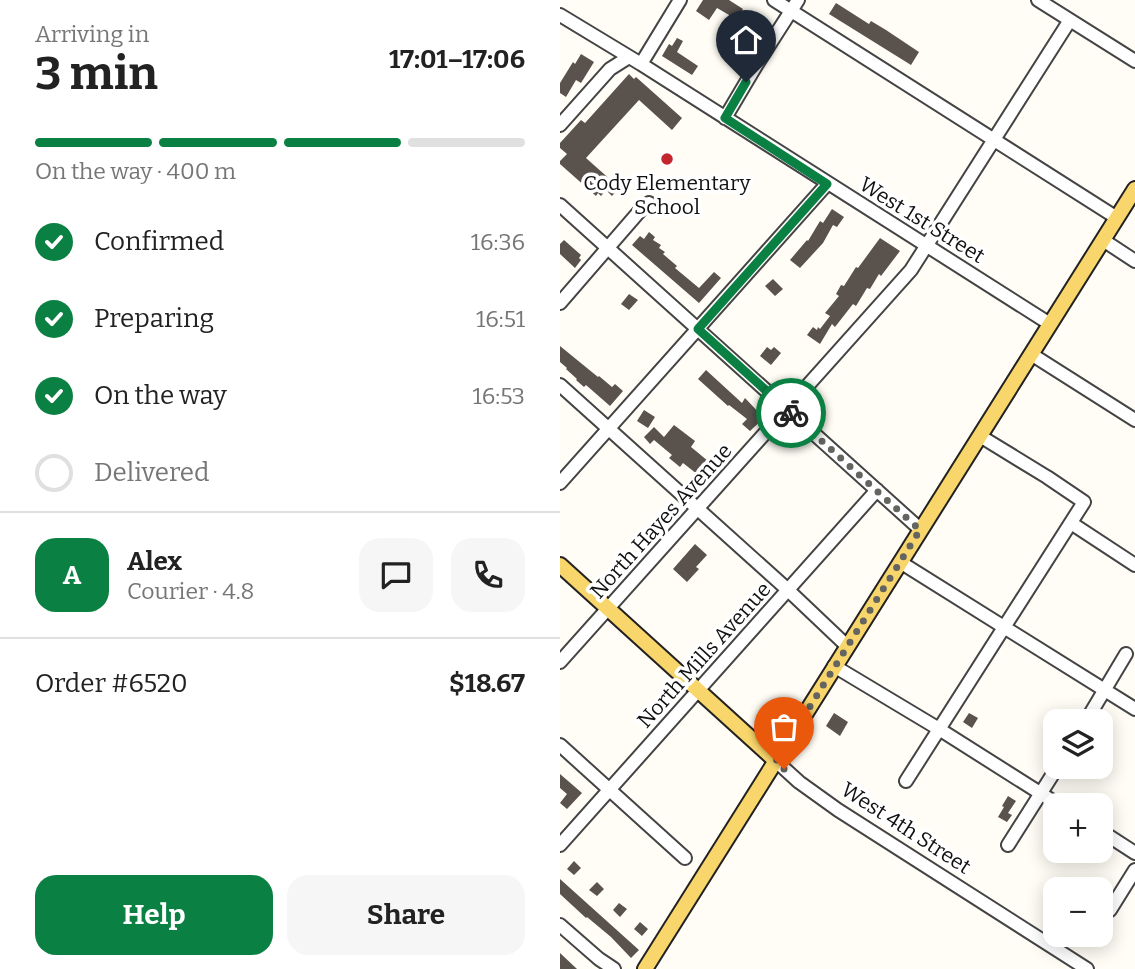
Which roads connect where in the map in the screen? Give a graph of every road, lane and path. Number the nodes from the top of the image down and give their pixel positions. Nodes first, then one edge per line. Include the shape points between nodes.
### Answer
1 (680, 0) edge
2 (774, 0) edge
3 (1038, 0) edge
4 (795, 5) edge
5 (560, 15) edge
6 (1070, 20) junction
7 (629, 57) junction
8 (1135, 61) edge
9 (641, 64) junction
10 (725, 118) junction
11 (560, 125) edge
12 (993, 139) junction
13 (827, 184) junction
14 (1135, 189) edge
15 (649, 203) dead end
16 (560, 205) edge
17 (1117, 218) junction
18 (1103, 240) junction
19 (927, 247) junction
20 (609, 248) junction
21 (1135, 261) edge
22 (560, 303) edge
23 (1050, 324) junction
24 (698, 329) junction
25 (1031, 354) junction
26 (560, 385) edge
27 (787, 410) junction
28 (1135, 420) edge
29 (609, 429) junction
30 (979, 436) junction
31 (560, 483) edge
32 (877, 491) junction
33 (698, 509) junction
34 (1071, 523) junction
35 (920, 530) junction
36 (900, 562) junction
37 (560, 565) edge
38 (1135, 565) edge
39 (788, 590) junction
40 (608, 608) junction
41 (1004, 626) junction
42 (847, 646) junction
43 (1126, 654) dead end
44 (560, 662) edge
45 (834, 666) junction
46 (699, 689) junction
47 (1105, 690) junction
48 (1093, 709) edge
49 (1135, 709) edge
50 (939, 729) junction
51 (560, 746) edge
52 (776, 761) junction
53 (1050, 779) edge
54 (906, 781) dead end
55 (610, 790) junction
56 (1041, 793) junction
57 (1113, 839) edge
58 (560, 845) edge
59 (1008, 845) dead end
60 (1135, 853) edge
61 (685, 858) dead end
62 (1135, 870) edge
63 (1113, 905) edge
64 (560, 925) edge
65 (614, 969) edge
66 (645, 969) edge
67 (1087, 969) edge

1 - 9 street
2 - 4 street
3 - 6 street
4 - 10 street
4 - 12 street
5 - 7 street, West 1st Street
6 - 8 street
6 - 12 street, North Hayes Avenue
7 - 9 street, West 1st Street
7 - 11 street via 610,69
9 - 10 street, West 1st Street
10 - 13 street, West 1st Street
12 - 17 street
12 - 19 street, North Hayes Avenue
13 - 19 street, West 1st Street
13 - 24 street
14 - 17 main road
15 - 20 street
16 - 20 street
17 - 18 main road
18 - 21 street
18 - 23 main road
19 - 23 street, West 1st Street
19 - 27 street, North Hayes Avenue
20 - 22 street
20 - 24 street
23 - 25 main road
24 - 27 street
24 - 29 street
25 - 28 street
25 - 30 main road
26 - 29 street
27 - 32 street
27 - 33 street, North Hayes Avenue
29 - 31 street
29 - 33 street
30 - 34 street via 1084,502
30 - 35 main road
32 - 35 street
32 - 39 street, North Mills Avenue
33 - 39 street
33 - 40 street, North Hayes Avenue
34 - 38 street
34 - 41 street
35 - 36 main road
36 - 41 street
36 - 42 main road
37 - 40 main road, West 4th Street
39 - 42 street
39 - 46 street, North Mills Avenue
40 - 44 street, North Hayes Avenue
40 - 46 main road, West 4th Street
41 - 47 street
41 - 50 street
42 - 45 main road
43 - 47 street
45 - 50 street
45 - 52 main road
46 - 52 main road, West 4th Street
46 - 55 street, North Mills Avenue
47 - 48 street
47 - 49 street
50 - 54 street
50 - 56 street
51 - 55 street
52 - 66 main road
52 - 67 street, West 4th Street via 838,810
53 - 56 street
55 - 58 street, North Mills Avenue
55 - 61 street
56 - 59 street
57 - 60 street
62 - 63 street
64 - 65 street

